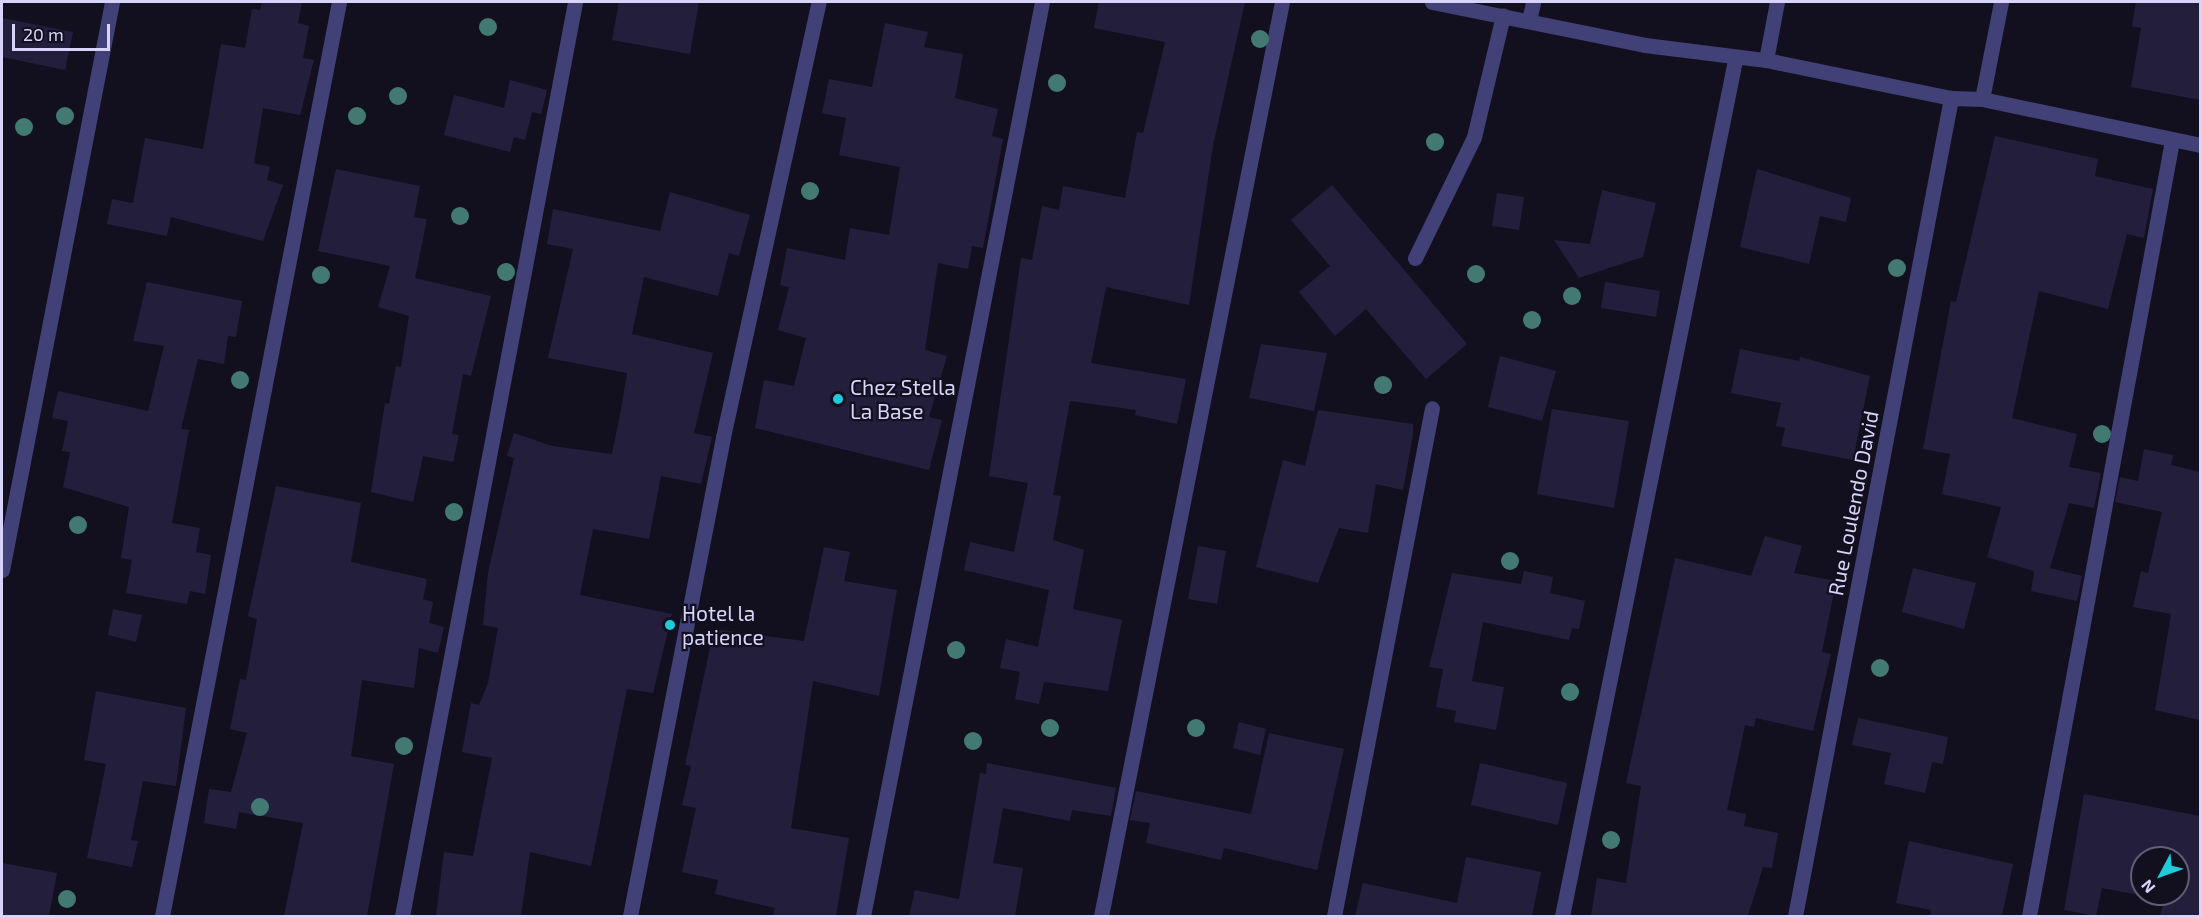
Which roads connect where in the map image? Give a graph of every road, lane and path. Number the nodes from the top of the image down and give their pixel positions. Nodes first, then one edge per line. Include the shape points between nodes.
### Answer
1 (112, 2) edge
2 (339, 2) edge
3 (575, 2) edge
4 (819, 2) edge
5 (1042, 2) edge
6 (1282, 2) edge
7 (1432, 2) edge
8 (1533, 2) edge
9 (1777, 2) edge
10 (2001, 2) edge
11 (1465, 5) edge
12 (1503, 15) junction
13 (1529, 20) junction
14 (1735, 60) junction
15 (1766, 60) junction
16 (1951, 98) junction
17 (1982, 99) junction
18 (2172, 141) junction
19 (2200, 145) edge
20 (1415, 258) dead end
21 (1432, 408) dead end
22 (2, 570) edge
23 (162, 916) edge
24 (402, 916) edge
25 (630, 916) edge
26 (863, 916) edge
27 (1101, 916) edge
28 (1334, 916) edge
29 (1562, 916) edge
30 (1795, 916) edge
31 (2029, 916) edge

1 - 22 street
2 - 23 street
3 - 24 street
4 - 25 street via 723,437
5 - 26 street
6 - 27 street
7 - 11 street
8 - 13 street
9 - 15 street
10 - 17 street
11 - 12 street
12 - 13 street
12 - 20 street via 1474,137
13 - 14 street
14 - 15 street
14 - 29 street
15 - 16 street
16 - 17 street
16 - 30 street, Rue Loulendo David
17 - 18 street
18 - 19 street
18 - 31 street
21 - 28 street

